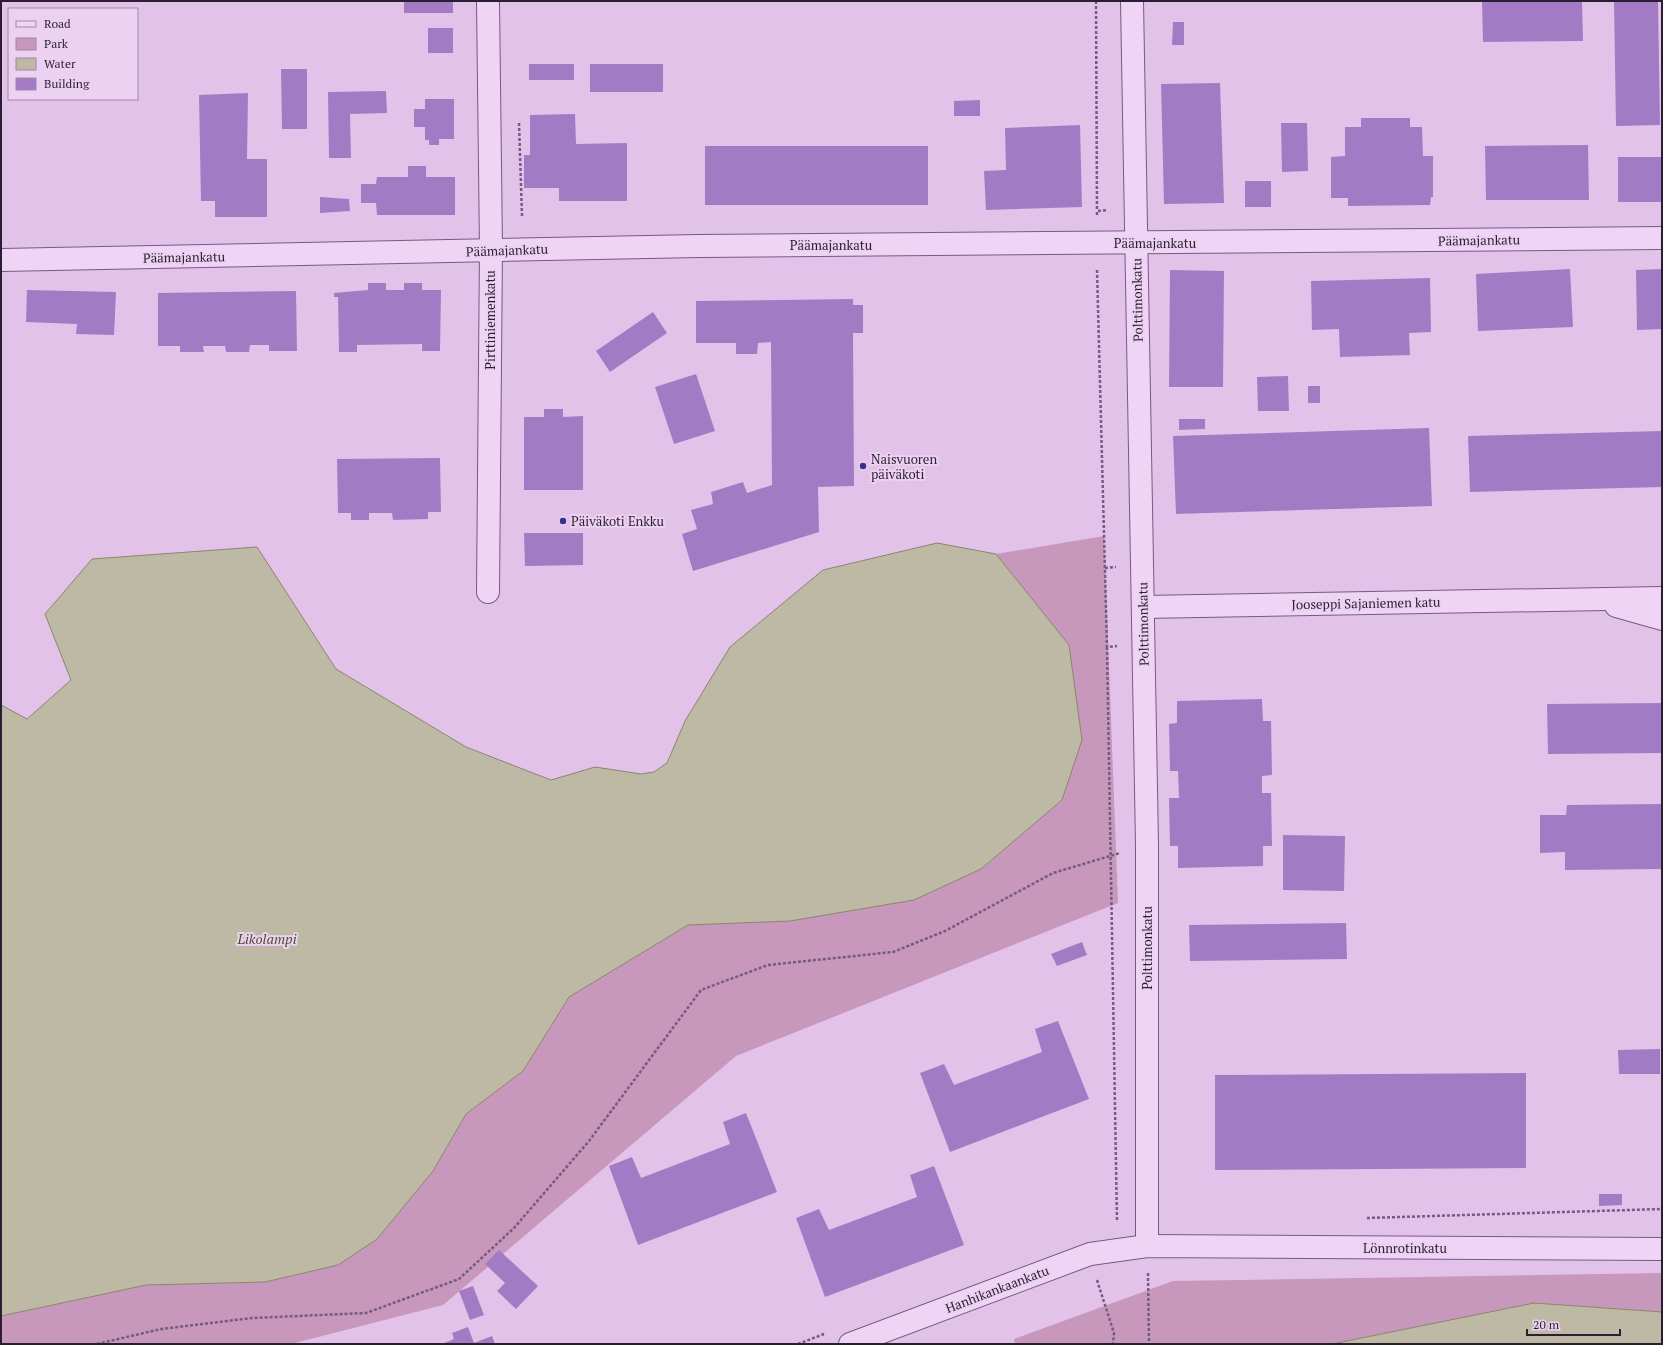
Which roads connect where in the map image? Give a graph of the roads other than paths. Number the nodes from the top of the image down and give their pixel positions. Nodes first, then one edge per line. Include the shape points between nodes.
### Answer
1 (488, 1) edge
2 (1132, 1) edge
3 (1662, 238) edge
4 (1136, 243) junction
5 (491, 249) junction
6 (1, 260) edge
7 (488, 592) dead end
8 (1662, 598) edge
9 (1590, 599) junction
10 (1143, 607) junction
11 (1662, 619) edge
12 (1147, 1246) junction
13 (1662, 1249) edge
14 (850, 1344) edge

1 - 5 street, Pirttiniemenkatu
2 - 4 street, Polttimonkatu
3 - 4 street, Päämajankatu
4 - 5 street, Päämajankatu
4 - 10 street, Polttimonkatu
5 - 6 street, Päämajankatu
5 - 7 street, Pirttiniemenkatu
8 - 9 street, Jooseppi Sajaniemen katu
9 - 10 street, Jooseppi Sajaniemen katu
9 - 11 street
10 - 12 street, Polttimonkatu via 1147,844
12 - 13 street, Lönnrotinkatu
12 - 14 street, Hanhikankaankatu via 1090,1254

